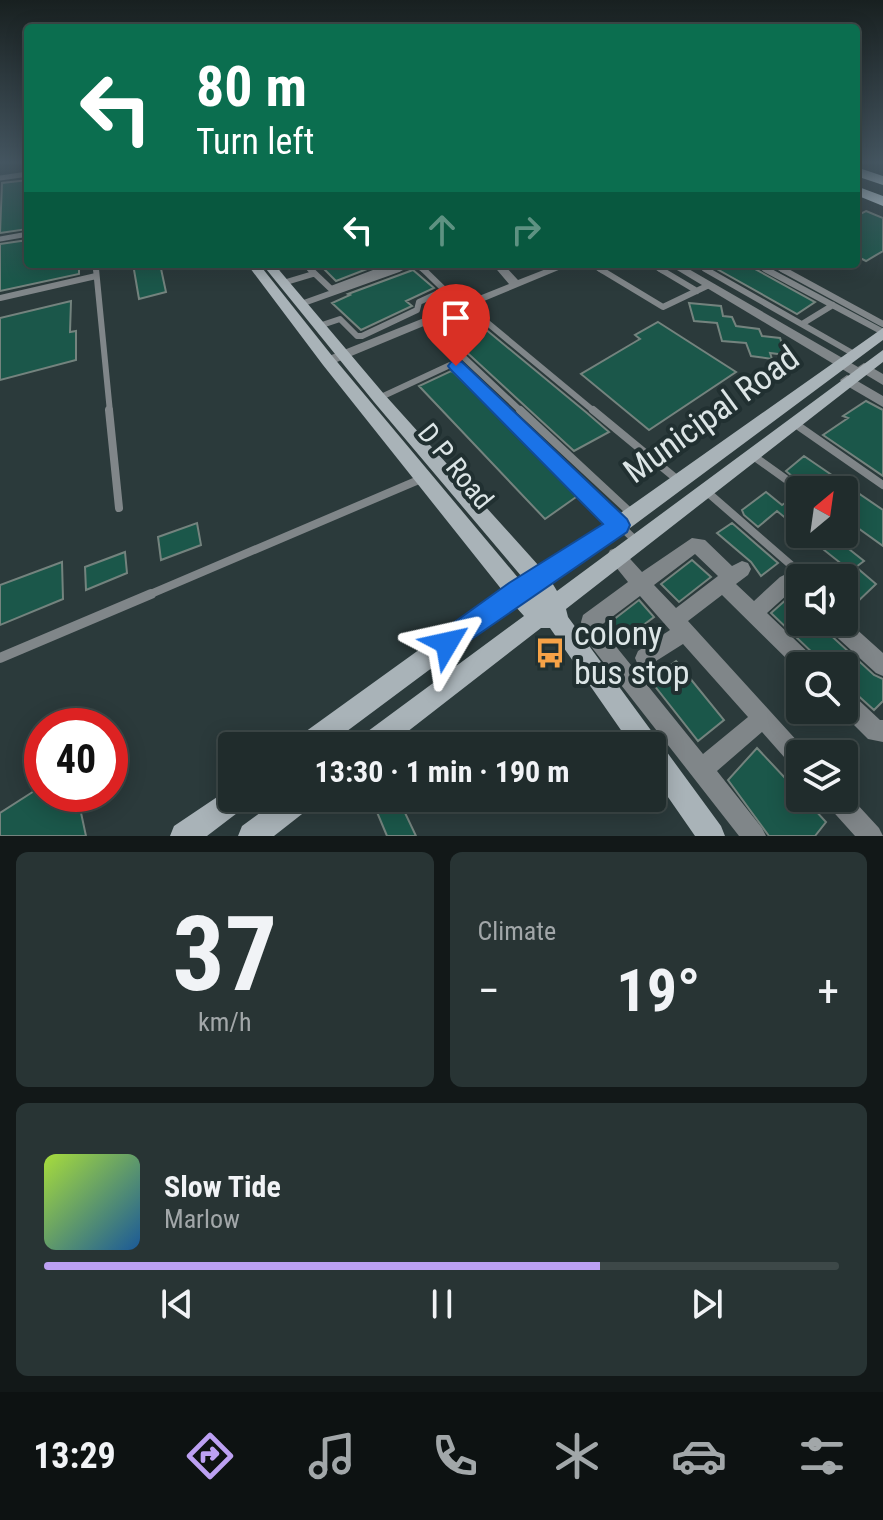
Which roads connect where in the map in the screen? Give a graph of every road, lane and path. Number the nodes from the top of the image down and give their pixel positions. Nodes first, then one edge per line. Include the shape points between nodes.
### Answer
1 (24, 235) edge
2 (0, 239) edge
3 (95, 268) edge
4 (256, 268) edge
5 (308, 268) edge
6 (387, 268) edge
7 (403, 268) edge
8 (422, 268) edge
9 (501, 268) edge
10 (558, 268) edge
11 (597, 268) edge
12 (660, 268) edge
13 (677, 268) edge
14 (703, 268) edge
15 (763, 268) edge
16 (779, 268) edge
17 (275, 272) edge
18 (313, 274) junction
19 (96, 276) junction
20 (516, 285) junction
21 (703, 288) junction
22 (445, 290) junction
23 (0, 298) edge
24 (301, 304) junction
25 (833, 305) junction
26 (464, 306) junction
27 (426, 322) junction
28 (407, 323) junction
29 (802, 324) junction
30 (883, 324) edge
31 (319, 326) junction
32 (883, 332) edge
33 (883, 355) edge
34 (335, 358) junction
35 (853, 368) junction
36 (883, 381) edge
37 (868, 393) junction
38 (379, 398) junction
39 (883, 402) edge
40 (793, 422) junction
41 (750, 454) junction
42 (424, 478) junction
43 (786, 479) edge
44 (679, 481) junction
45 (883, 485) edge
46 (704, 489) junction
47 (119, 508) dead end
48 (626, 520) junction
49 (636, 541) junction
50 (616, 556) junction
51 (790, 564) edge
52 (732, 576) junction
53 (538, 580) junction
54 (786, 583) edge
55 (641, 584) junction
56 (517, 592) junction
57 (754, 613) junction
58 (550, 614) junction
59 (680, 626) junction
60 (850, 636) edge
61 (794, 652) edge
62 (0, 658) edge
63 (645, 658) dead end
64 (883, 666) edge
65 (858, 714) edge
66 (763, 718) junction
67 (883, 731) edge
68 (326, 732) edge
69 (388, 732) edge
70 (637, 732) edge
71 (786, 743) edge
72 (701, 770) junction
73 (666, 773) edge
74 (218, 811) edge
75 (284, 812) edge
76 (848, 812) edge
77 (869, 835) edge
78 (184, 836) edge
79 (252, 836) edge
80 (711, 836) edge
81 (754, 836) edge

1 - 2 lane
3 - 19 lane
4 - 34 street, D P Road
5 - 18 lane
6 - 18 lane via 331,289
7 - 24 lane
8 - 22 lane
9 - 20 street
10 - 20 street
11 - 21 lane via 657,306
12 - 21 lane
13 - 21 street
14 - 29 lane
15 - 25 lane
16 - 30 lane
17 - 18 lane
17 - 24 street, D P Road
19 - 23 lane
19 - 47 lane
20 - 26 street
21 - 35 street
22 - 26 lane
22 - 28 lane via 419,302
24 - 31 street, D P Road
25 - 29 lane
25 - 32 lane
26 - 27 street
26 - 44 lane
27 - 28 street
27 - 48 lane
28 - 31 lane via 362,336 340,319
28 - 34 street
29 - 35 lane
31 - 34 street, D P Road
32 - 35 street, Municipal Road
33 - 35 street, Municipal Road
34 - 38 street, D P Road
34 - 42 street, D P Road
35 - 36 street
35 - 37 street
35 - 40 street, Municipal Road
35 - 44 street, Municipal Road
36 - 37 street
37 - 39 street
38 - 48 lane via 456,366
38 - 53 street, D P Road
40 - 41 street, Municipal Road
40 - 45 lane
41 - 43 lane
41 - 46 street, Municipal Road
42 - 56 street, D P Road
42 - 62 lane
44 - 48 street, Municipal Road
46 - 49 street, Municipal Road
46 - 51 lane
48 - 49 lane
48 - 53 street, Municipal Road
49 - 50 street, Municipal Road
50 - 55 street
50 - 58 street, Municipal Road
52 - 55 street via 699,546 692,546
52 - 57 street
52 - 59 street
53 - 56 street, Municipal Road
53 - 58 street, D P Road
54 - 57 street
55 - 59 street
55 - 72 street via 595,616 590,622 593,633
56 - 58 street, D P Road
56 - 68 street, Municipal Road
57 - 61 street
58 - 69 street, Municipal Road
58 - 70 street, D P Road
59 - 63 street
59 - 66 street
60 - 64 street
65 - 67 street via 876,731
66 - 71 street
66 - 72 street
72 - 81 street
73 - 80 street
74 - 78 street
75 - 79 street
76 - 77 street

